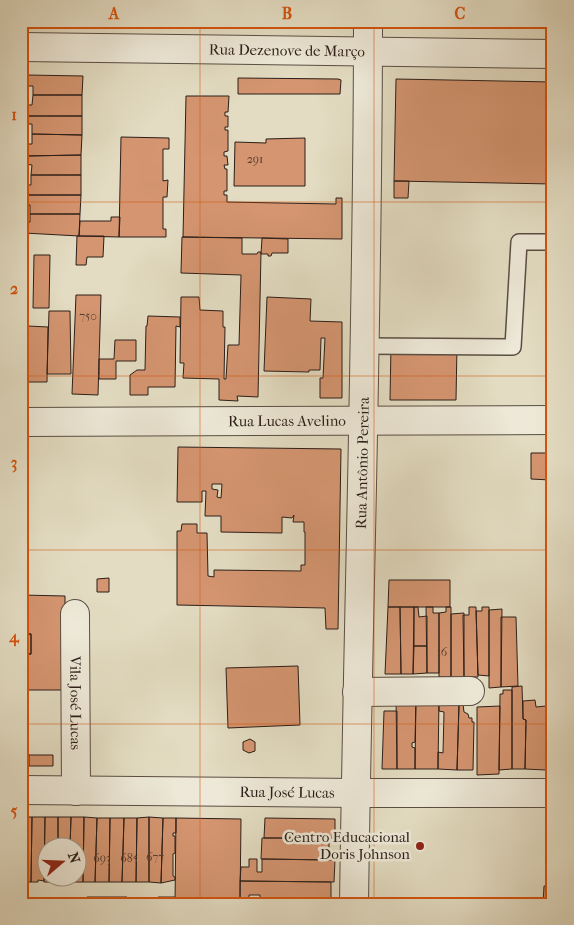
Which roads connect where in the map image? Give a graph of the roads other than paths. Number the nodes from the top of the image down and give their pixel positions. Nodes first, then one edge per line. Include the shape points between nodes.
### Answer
1 (368, 21) edge
2 (21, 47) edge
3 (368, 52) junction
4 (553, 54) edge
5 (553, 242) edge
6 (365, 346) junction
7 (553, 420) edge
8 (21, 422) edge
9 (364, 422) junction
10 (75, 614) dead end
11 (470, 691) dead end
12 (357, 692) junction
13 (21, 790) edge
14 (76, 791) junction
15 (553, 793) edge
16 (356, 794) junction
17 (354, 904) edge

1 - 3 street, Rua Antônio Pereira
2 - 3 street, Rua Dezenove de Março
3 - 4 street, Rua Dezenove de Março
3 - 6 street, Rua Antônio Pereira
5 - 6 lane via 519,242 513,347
6 - 9 street, Rua Antônio Pereira
7 - 9 street, Rua Lucas Avelino
8 - 9 street, Rua Lucas Avelino
9 - 12 street, Rua Antônio Pereira
10 - 14 street, Vila José Lucas
11 - 12 street
12 - 16 street, Rua Antônio Pereira
13 - 14 street, Rua José Lucas
14 - 16 street, Rua José Lucas
15 - 16 street, Rua José Lucas
16 - 17 street, Rua Antônio Pereira

